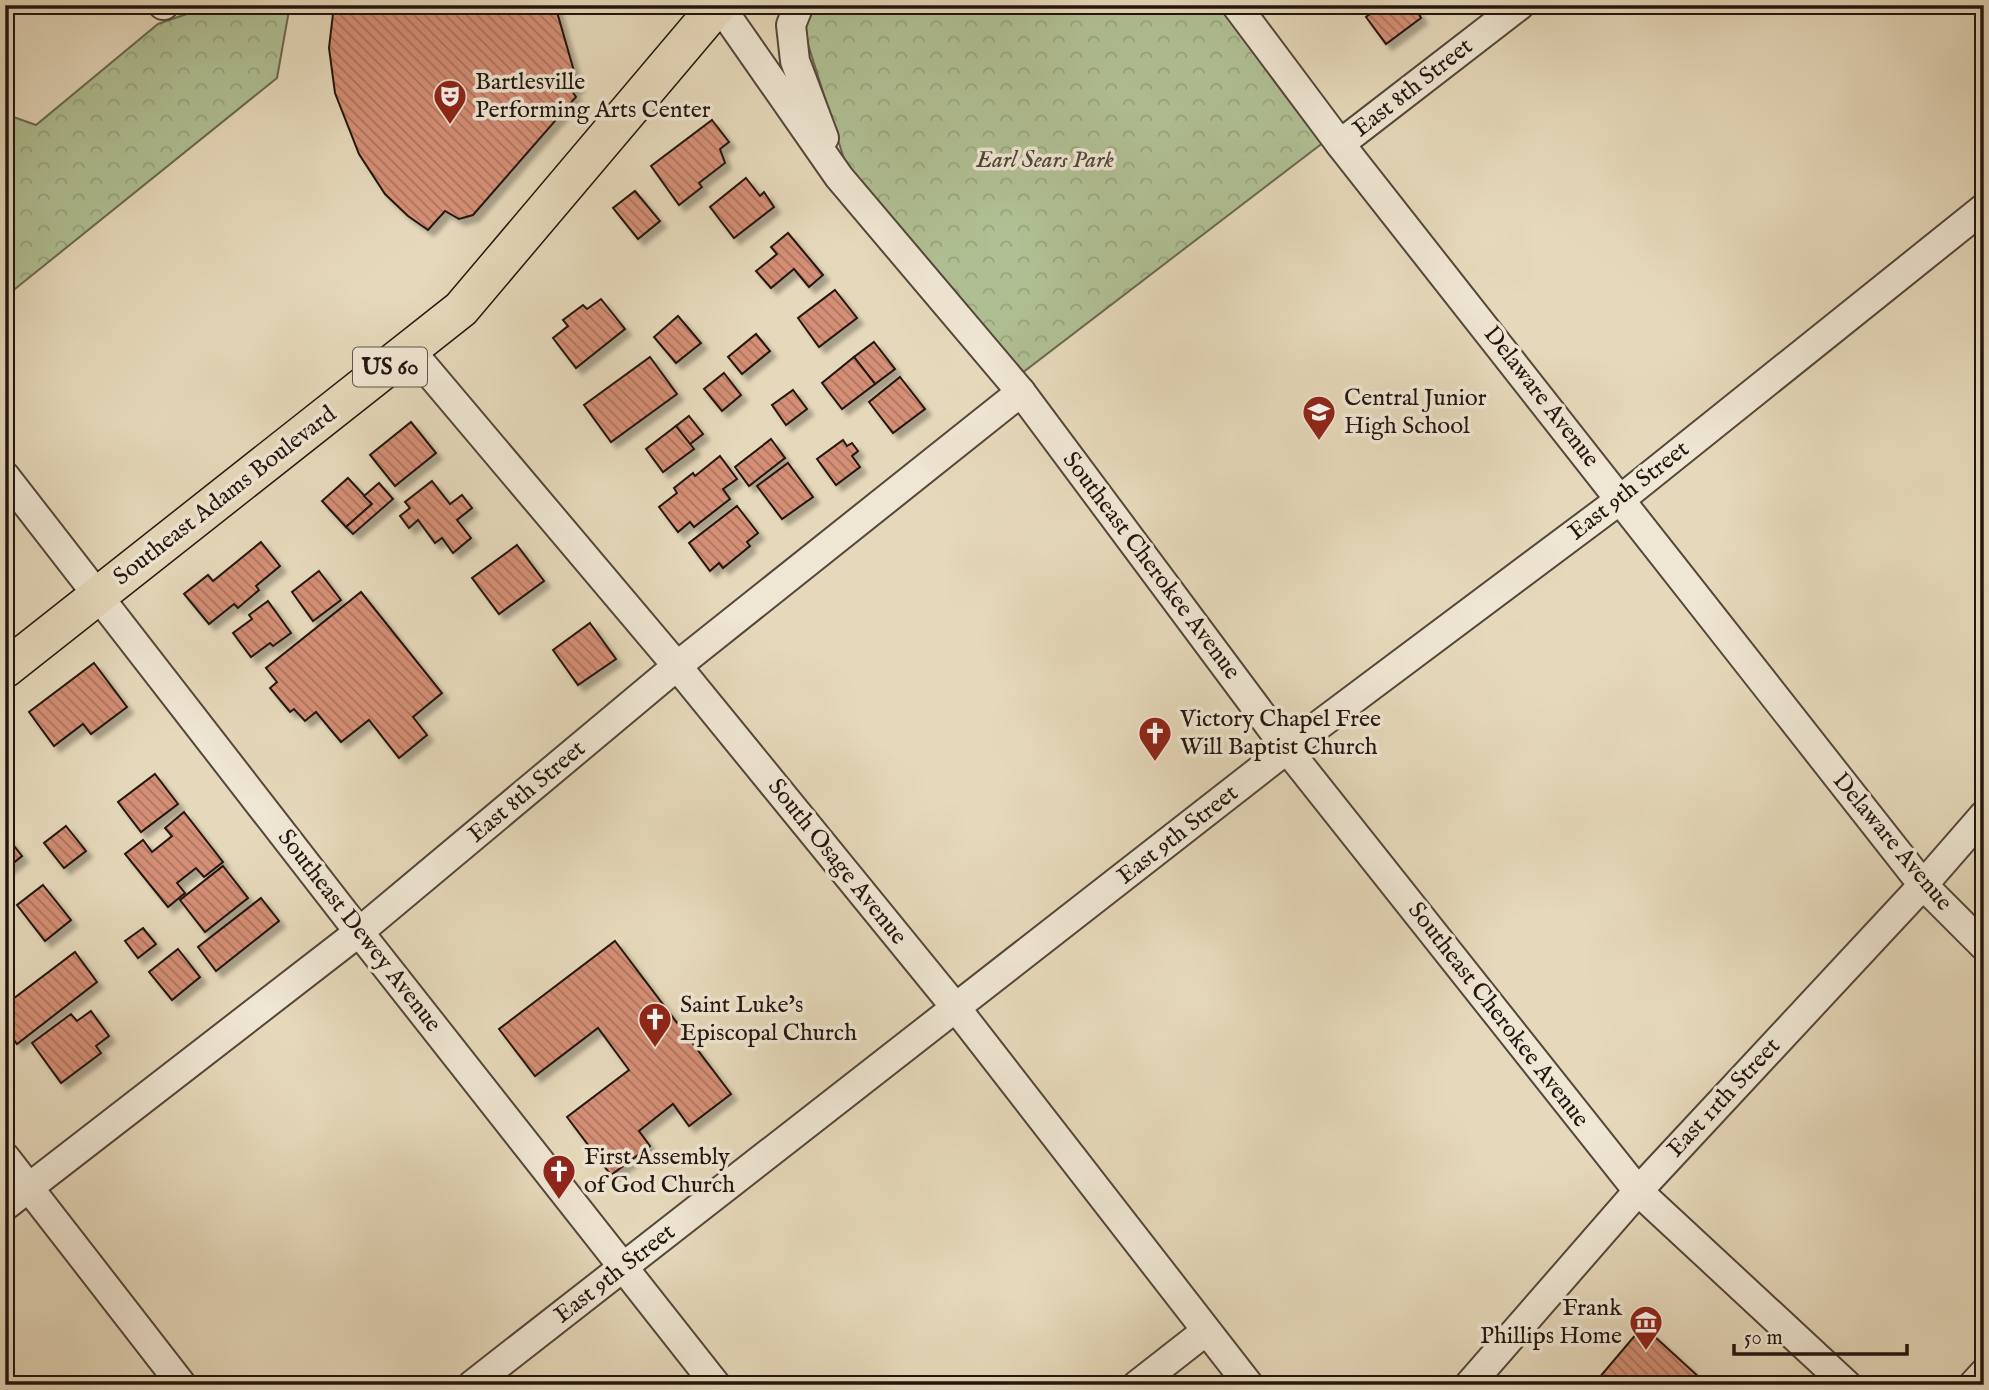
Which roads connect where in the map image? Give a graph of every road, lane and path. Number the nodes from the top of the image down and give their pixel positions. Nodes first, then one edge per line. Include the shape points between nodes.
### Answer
1 (718, 5) edge
2 (799, 5) edge
3 (1237, 5) edge
4 (1520, 5) edge
5 (1340, 144) junction
6 (839, 177) junction
7 (1984, 208) edge
8 (411, 351) junction
9 (1021, 392) junction
10 (5, 476) edge
11 (1621, 499) junction
12 (98, 596) junction
13 (677, 666) junction
14 (5, 669) edge
15 (1287, 749) junction
16 (1984, 815) edge
17 (1923, 885) junction
18 (359, 932) junction
19 (1984, 946) edge
20 (956, 1008) junction
21 (5, 1157) edge
22 (29, 1187) junction
23 (1638, 1191) junction
24 (5, 1206) edge
25 (624, 1268) junction
26 (1206, 1331) junction
27 (1984, 1373) edge
28 (182, 1385) edge
29 (472, 1385) edge
30 (716, 1385) edge
31 (1138, 1385) edge
32 (1249, 1385) edge
33 (1469, 1385) edge
34 (1847, 1385) edge
35 (1973, 1385) edge

1 - 6 street, Southeast Cherokee Avenue
1 - 8 main road, Southeast Adams Boulevard / US 60 via 461,309
2 - 6 street via 791,25 795,61
3 - 5 street, Delaware Avenue
4 - 5 street, East 8th Street
5 - 11 street, Delaware Avenue
6 - 9 street, Southeast Cherokee Avenue
7 - 11 street, East 9th Street
8 - 12 main road, Southeast Adams Boulevard / US 60
8 - 13 street, South Osage Avenue
9 - 13 street, East 8th Street
9 - 15 street, Southeast Cherokee Avenue
10 - 12 street, Southeast Dewey Avenue
11 - 15 street, East 9th Street
11 - 17 street, Delaware Avenue
12 - 14 main road, Southeast Adams Boulevard / US 60
12 - 18 street, Southeast Dewey Avenue
13 - 18 street, East 8th Street
13 - 20 street, South Osage Avenue
15 - 20 street, East 9th Street
15 - 23 street, Southeast Cherokee Avenue
16 - 17 street, East 11th Street
17 - 19 street, Delaware Avenue
17 - 23 street, East 11th Street
18 - 22 street, East 8th Street
18 - 25 street, Southeast Dewey Avenue
20 - 25 street, East 9th Street
20 - 26 street, South Osage Avenue
21 - 22 street
22 - 24 street, East 8th Street
22 - 28 street
23 - 33 street, East 11th Street
23 - 34 street, Southeast Cherokee Avenue
25 - 29 street, East 9th Street
25 - 30 street, Southeast Dewey Avenue
26 - 31 street
26 - 32 street, South Osage Avenue
27 - 35 street

